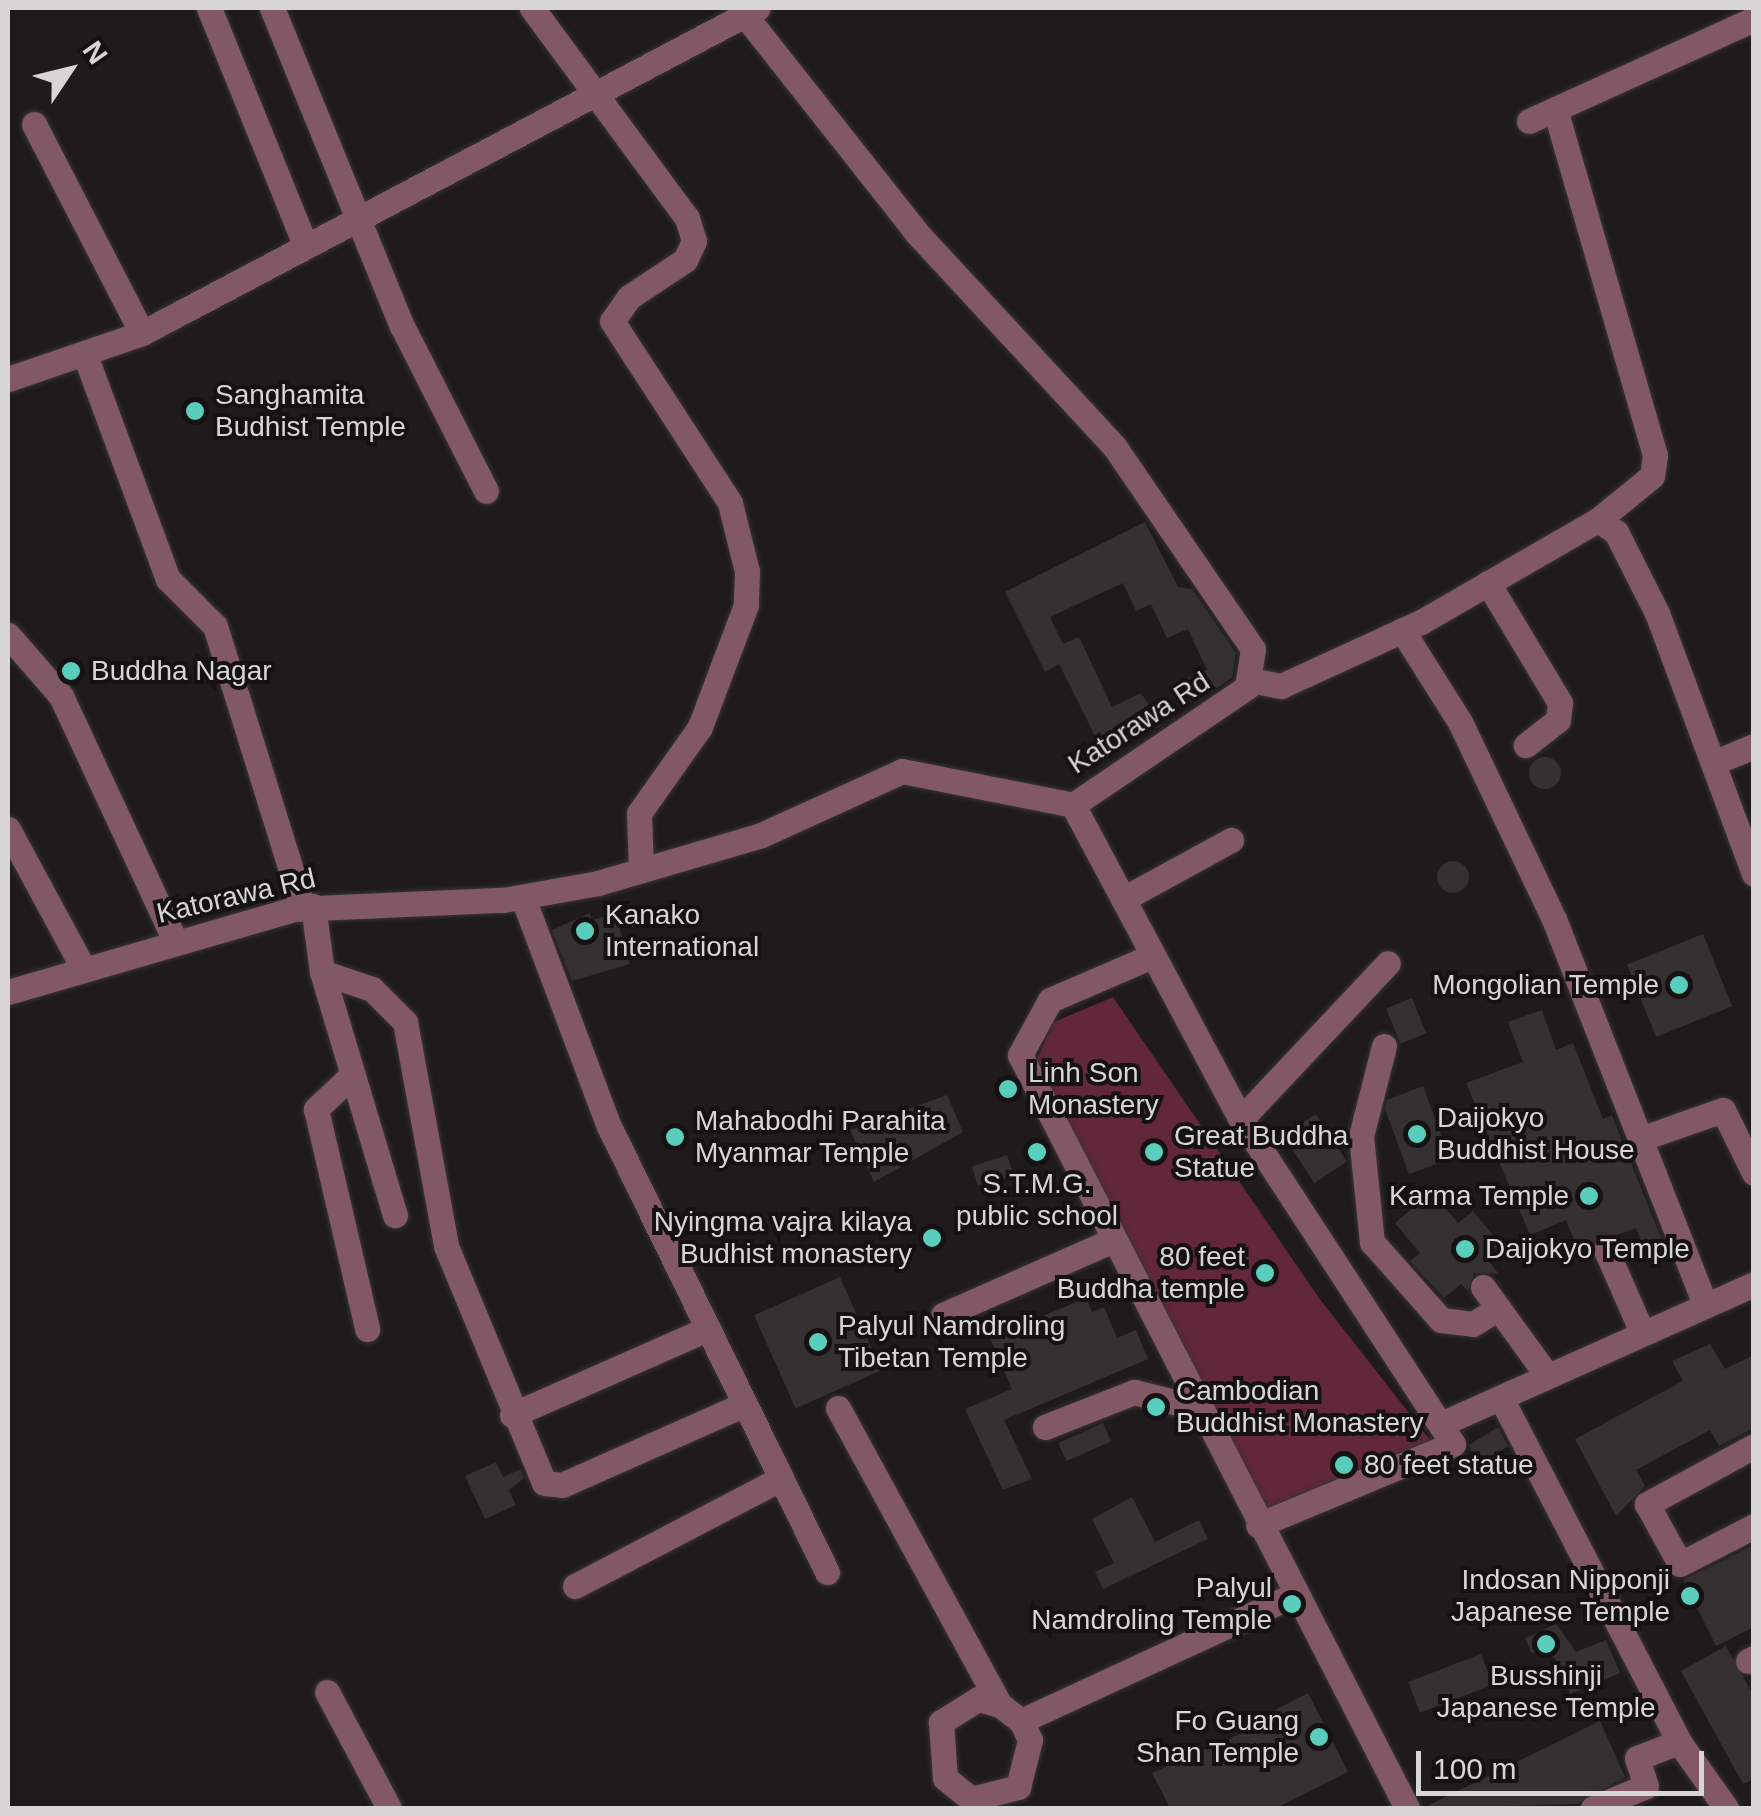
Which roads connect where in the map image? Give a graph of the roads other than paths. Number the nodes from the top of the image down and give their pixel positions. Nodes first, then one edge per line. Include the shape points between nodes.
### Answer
1 (209, 8) edge
2 (272, 8) edge
3 (532, 8) edge
4 (748, 10) edge
5 (1754, 20) edge
6 (591, 88) junction
7 (1555, 109) junction
8 (1528, 121) dead end
9 (34, 124) dead end
10 (364, 218) junction
11 (304, 242) junction
12 (142, 333) junction
13 (84, 355) junction
14 (8, 379) edge
15 (486, 491) dead end
16 (1598, 520) junction
17 (1488, 583) junction
18 (1402, 630) junction
19 (8, 635) edge
20 (1250, 680) junction
21 (1526, 745) dead end
22 (1754, 746) edge
23 (1712, 763) junction
24 (1073, 804) junction
25 (8, 829) edge
26 (1231, 840) dead end
27 (641, 870) junction
28 (1754, 874) edge
29 (523, 898) junction
30 (1126, 898) junction
31 (308, 907) junction
32 (175, 941) junction
33 (1152, 956) junction
34 (1388, 963) dead end
35 (82, 966) junction
36 (322, 972) junction
37 (8, 992) edge
38 (1384, 1046) dead end
39 (352, 1075) junction
40 (1242, 1118) junction
41 (1640, 1139) junction
42 (1754, 1173) edge
43 (395, 1215) dead end
44 (1110, 1241) junction
45 (1606, 1250) dead end
46 (1751, 1292) edge
47 (1705, 1305) junction
48 (943, 1316) dead end
49 (707, 1329) junction
50 (367, 1330) dead end
51 (1642, 1332) junction
52 (1546, 1374) junction
53 (1502, 1398) junction
54 (745, 1404) junction
55 (1194, 1407) junction
56 (838, 1408) dead end
57 (512, 1415) junction
58 (1441, 1424) junction
59 (1046, 1428) dead end
60 (1754, 1446) edge
61 (782, 1478) junction
62 (1258, 1525) junction
63 (1754, 1526) edge
64 (828, 1572) dead end
65 (576, 1586) dead end
66 (1294, 1595) junction
67 (328, 1692) dead end
68 (1000, 1705) junction
69 (1021, 1721) junction
70 (1678, 1742) junction
71 (389, 1808) edge
72 (1407, 1808) edge
73 (1593, 1808) edge
74 (1726, 1808) edge

1 - 11 street
2 - 10 street
3 - 6 street
4 - 6 street
4 - 20 street, Katorawa Rd via 917,233 1114,446 1253,649
5 - 7 street
6 - 10 street
6 - 27 street via 687,218 694,241 686,260 628,297 612,321 730,503 747,571 746,605 700,727 639,813
7 - 8 street
7 - 16 street via 1655,456 1652,476
9 - 12 street
10 - 11 street
10 - 15 street via 402,326
11 - 12 street
12 - 13 street
13 - 14 street
13 - 31 street via 168,579 215,626
16 - 17 street
16 - 23 street via 1616,532 1656,613
17 - 18 street
17 - 21 street via 1560,703 1558,720
18 - 20 street via 1280,686
18 - 41 street via 1500,801
19 - 32 street via 61,696
20 - 24 street, Katorawa Rd
22 - 23 street
23 - 28 street
24 - 27 street, Katorawa Rd via 902,771 758,836
24 - 30 street
25 - 35 street
26 - 30 street
27 - 29 street, Katorawa Rd
29 - 31 street, Katorawa Rd
29 - 49 street via 600,1106
30 - 33 street
31 - 32 street, Katorawa Rd
31 - 36 street
32 - 35 street, Katorawa Rd
33 - 40 street
33 - 44 street via 1050,1000 1020,1055
34 - 40 street
35 - 37 street, Katorawa Rd
36 - 39 street
36 - 57 street via 372,989 405,1022 446,1246
38 - 52 street via 1361,1136 1372,1242 1441,1320 1473,1324 1489,1299
39 - 43 street
39 - 50 street via 316,1108
40 - 58 street
41 - 42 street via 1723,1110
41 - 47 street
44 - 48 street
44 - 55 street
45 - 51 street
46 - 47 street
47 - 51 street
49 - 54 street
49 - 57 street
51 - 52 street
52 - 53 street
53 - 58 street
53 - 70 street
54 - 57 street via 552,1487 536,1474
54 - 61 street
55 - 59 street via 1134,1392
55 - 62 street
56 - 68 street
58 - 62 street via 1453,1444
60 - 63 street via 1648,1504 1680,1564
61 - 64 street
61 - 65 street
62 - 66 street
66 - 69 street
66 - 72 street
67 - 71 street
68 - 69 street
68 - 69 street via 956,1705 942,1722 946,1778 972,1798 1018,1787 1030,1740
70 - 73 street via 1637,1758 1646,1786
70 - 74 street

